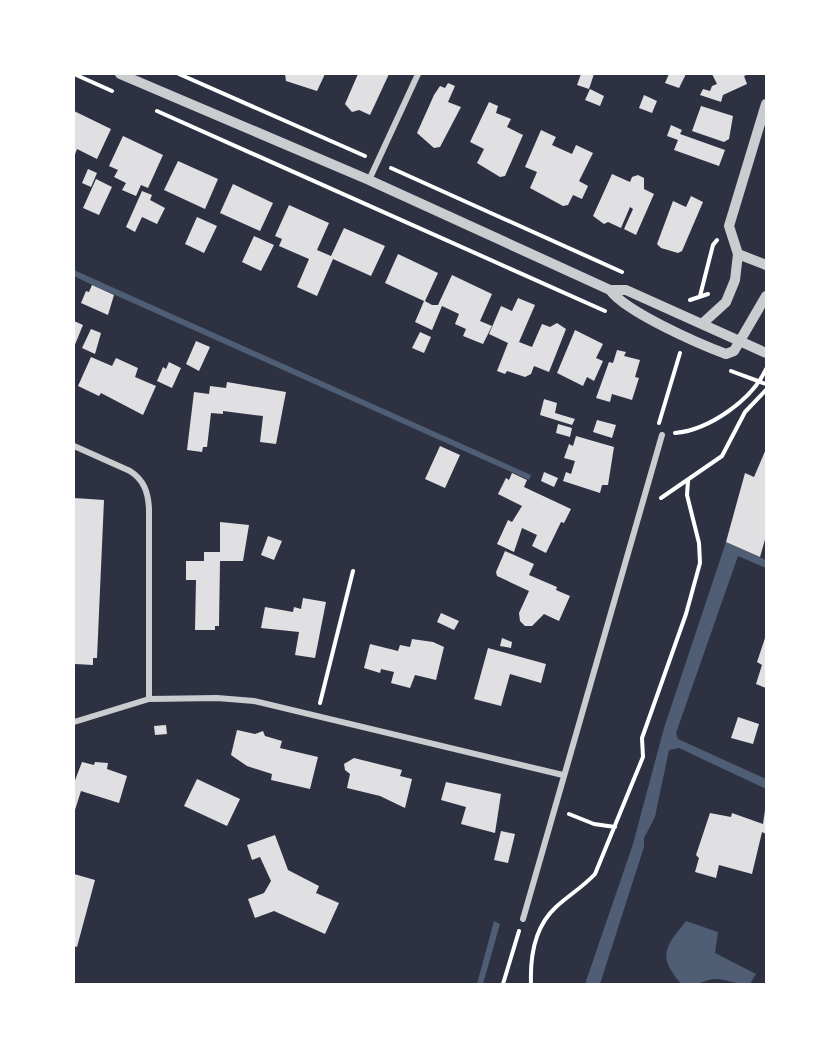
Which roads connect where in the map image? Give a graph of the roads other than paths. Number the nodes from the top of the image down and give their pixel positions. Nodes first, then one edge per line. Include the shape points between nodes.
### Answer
1 (120, 74) edge
2 (418, 74) edge
3 (766, 104) edge
4 (369, 180) junction
5 (738, 254) junction
6 (762, 265) edge
7 (610, 290) junction
8 (766, 296) edge
9 (703, 323) junction
10 (741, 340) junction
11 (766, 353) edge
12 (662, 435) road end
13 (74, 446) edge
14 (149, 699) junction
15 (74, 722) edge
16 (563, 775) junction
17 (523, 919) road end

1 - 4 street
2 - 4 street
3 - 5 street via 729,226
4 - 7 street
5 - 6 street
5 - 9 street via 735,280 726,302
7 - 9 street via 626,290
7 - 10 street via 616,299 726,354 734,351
8 - 10 street
9 - 10 street
10 - 11 street
12 - 16 street
13 - 14 street via 130,471 146,490
14 - 15 street
14 - 16 street via 254,701
16 - 17 street

